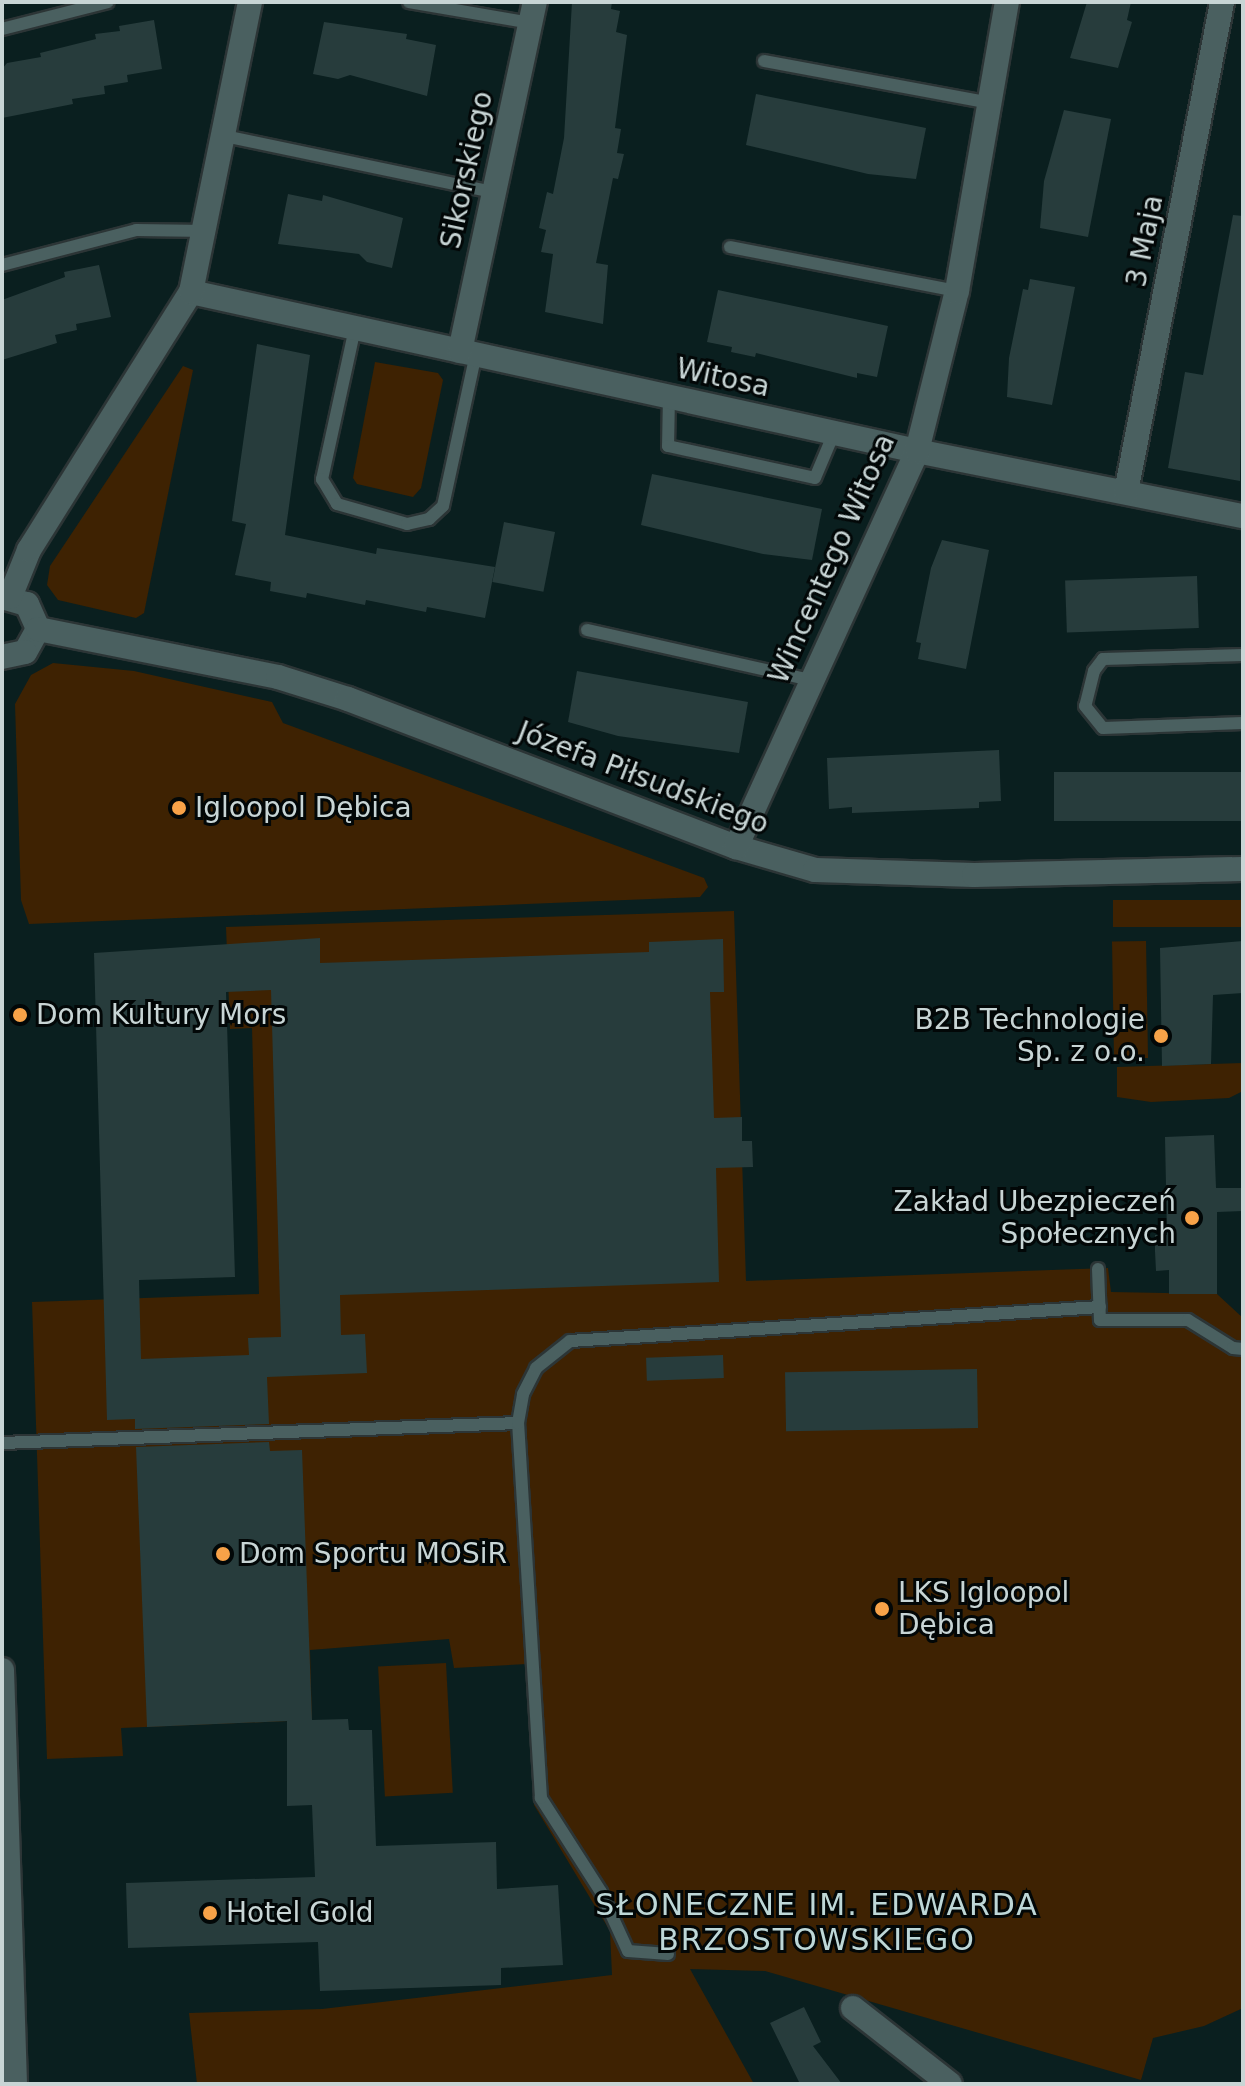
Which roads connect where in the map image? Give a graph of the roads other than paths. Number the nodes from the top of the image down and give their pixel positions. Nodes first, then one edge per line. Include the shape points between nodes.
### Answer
1 (108, 2) edge
2 (250, 2) edge
3 (409, 2) edge
4 (1007, 2) edge
5 (1222, 2) edge
6 (532, 12) edge
7 (2, 29) edge
8 (764, 61) dead end
9 (990, 103) junction
10 (225, 136) junction
11 (492, 192) junction
12 (207, 231) junction
13 (730, 247) dead end
14 (2, 265) edge
15 (957, 291) junction
16 (191, 292) junction
17 (355, 328) junction
18 (468, 352) junction
19 (669, 396) junction
20 (834, 433) junction
21 (917, 451) junction
22 (1126, 492) junction
23 (1243, 516) edge
24 (6, 597) edge
25 (38, 629) junction
26 (587, 630) dead end
27 (1243, 655) edge
28 (2, 657) edge
29 (811, 680) junction
30 (1243, 723) edge
31 (736, 847) junction
32 (1243, 869) edge
33 (1098, 1269) dead end
34 (1100, 1307) junction
35 (1243, 1349) edge
36 (518, 1423) junction
37 (2, 1443) edge
38 (2, 1670) edge
39 (6, 1886) edge
40 (668, 1954) dead end
41 (853, 2008) dead end
42 (15, 2084) edge
43 (950, 2084) edge

1 - 7 lane
2 - 10 street
3 - 6 lane
4 - 9 street, Wincentego Witosa
5 - 22 street, 3 Maja
6 - 11 street, Sikorskiego
8 - 9 lane
9 - 15 street, Wincentego Witosa
10 - 11 lane
10 - 12 street
11 - 18 street, Sikorskiego
12 - 14 lane via 136,230
12 - 16 street
13 - 15 lane
15 - 21 street, Wincentego Witosa
16 - 17 street, Witosa
16 - 24 street via 29,550
17 - 18 street, Witosa
17 - 18 lane via 322,479 337,504 407,524 429,519 443,506
18 - 19 street, Witosa
19 - 20 street, Witosa
19 - 20 lane via 668,446 815,478
20 - 21 street, Witosa
21 - 22 street, Witosa
21 - 29 street, Wincentego Witosa
22 - 23 street, Witosa
24 - 25 street via 33,611
25 - 28 street via 25,652
25 - 31 street, Józefa Piłsudskiego via 278,677
26 - 29 lane
27 - 30 lane via 1103,659 1094,671 1085,706 1103,728
29 - 31 street, Wincentego Witosa
31 - 32 street, Józefa Piłsudskiego via 815,870 974,875
33 - 34 lane
34 - 35 lane via 1100,1320 1188,1320
34 - 36 lane via 570,1341 547,1356 528,1380
36 - 37 lane
36 - 40 lane via 541,1798 601,1892 628,1951
38 - 39 street
39 - 42 street
41 - 43 street

